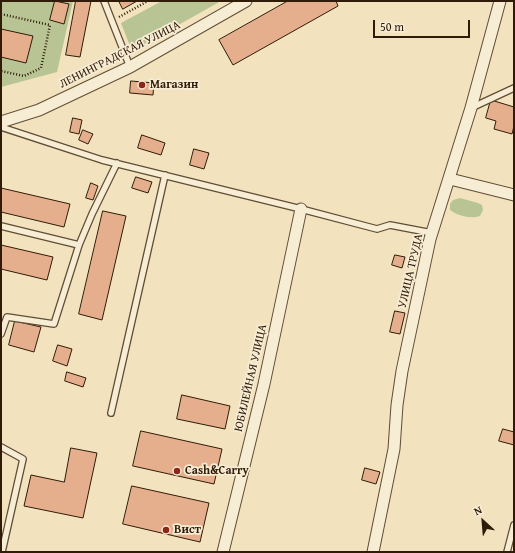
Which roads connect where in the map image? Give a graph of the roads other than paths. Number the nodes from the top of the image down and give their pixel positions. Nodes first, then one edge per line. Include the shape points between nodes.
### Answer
1 (104, 1) edge
2 (246, 1) edge
3 (500, 1) edge
4 (130, 67) junction
5 (514, 88) edge
6 (471, 108) junction
7 (1, 122) edge
8 (1, 127) edge
9 (117, 163) junction
10 (165, 175) junction
11 (450, 179) junction
12 (514, 194) edge
13 (301, 209) junction
14 (1, 226) edge
15 (432, 233) junction
16 (79, 245) junction
17 (1, 334) edge
18 (111, 412) dead end
19 (1, 447) edge
20 (514, 525) edge
21 (2, 552) edge
22 (223, 552) edge
23 (373, 552) edge
24 (507, 552) edge

1 - 4 lane
2 - 4 street, ЛЕНИНГРАДСКАЯ УЛИЦА
3 - 6 street, УЛИЦА ТРУДА
4 - 7 street, ЛЕНИНГРАДСКАЯ УЛИЦА via 39,110
5 - 6 lane
6 - 11 street, УЛИЦА ТРУДА
8 - 9 lane
9 - 10 lane
9 - 16 lane
10 - 13 lane
10 - 18 lane
11 - 12 street
11 - 15 street, УЛИЦА ТРУДА
13 - 15 lane via 377,229 390,225
13 - 22 street, ЮБИЛЕЙНАЯ УЛИЦА via 264,384
14 - 16 lane
15 - 23 street, УЛИЦА ТРУДА via 402,371 394,449
16 - 17 lane via 54,324 7,317
19 - 21 lane via 23,459
20 - 24 lane

